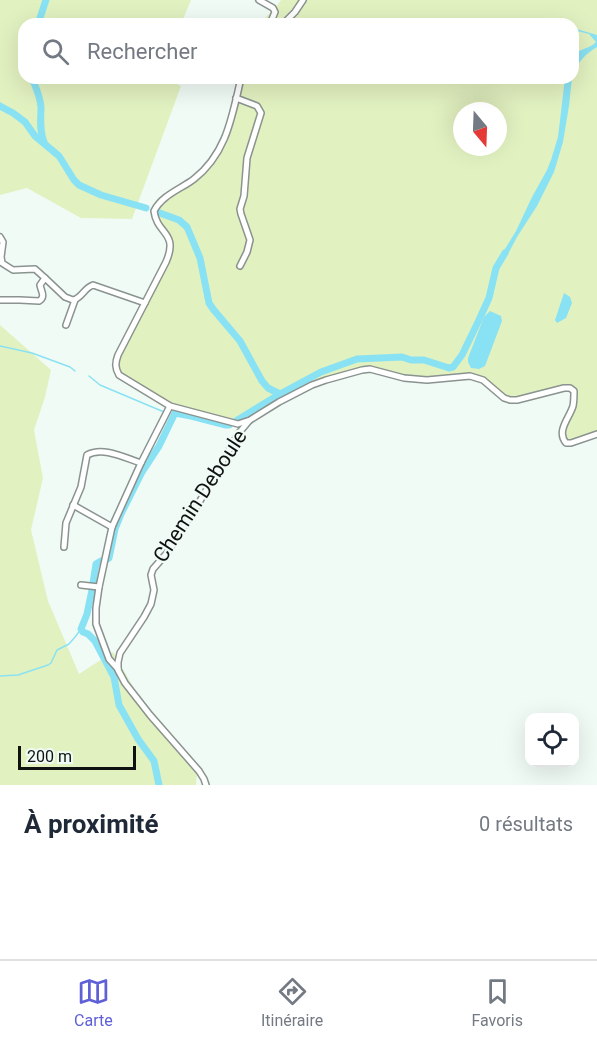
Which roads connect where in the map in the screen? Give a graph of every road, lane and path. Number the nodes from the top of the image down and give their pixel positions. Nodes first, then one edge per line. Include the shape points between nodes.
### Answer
1 (259, 0) edge
2 (303, 0) edge
3 (272, 18) edge
4 (290, 18) edge
5 (240, 84) edge
6 (236, 98) junction
7 (0, 237) edge
8 (240, 266) dead end
9 (45, 278) junction
10 (0, 300) edge
11 (75, 300) junction
12 (145, 303) junction
13 (66, 325) dead end
14 (170, 406) junction
15 (250, 420) junction
16 (597, 434) edge
17 (141, 463) junction
18 (73, 505) junction
19 (112, 528) junction
20 (64, 547) dead end
21 (81, 585) dead end
22 (99, 587) junction
23 (118, 670) junction
24 (206, 785) edge

1 - 3 street via 273,9
2 - 4 street
5 - 6 street
6 - 8 street via 257,106 261,113 247,158 240,209 250,240
6 - 12 street via 227,133 211,162 155,208 156,220 169,238 171,249
7 - 9 street via 4,245 2,263 13,270 35,269
9 - 10 street via 40,285 43,294 39,301
9 - 11 street via 65,297
11 - 12 street via 93,285
11 - 13 street
12 - 14 street via 115,363 119,375
14 - 15 street via 234,424
14 - 17 street
15 - 16 street via 326,380 370,369 428,380 470,376 483,380 510,400 570,388 574,391 573,408 562,438 572,443
15 - 23 street, Chemin Deboule via 167,553 153,569 153,597 120,653
17 - 18 street via 109,453 90,453
17 - 19 street
18 - 19 street
18 - 20 street via 65,527
19 - 22 street
21 - 22 street
22 - 23 street via 96,624 109,659
23 - 24 street via 134,696 200,771

